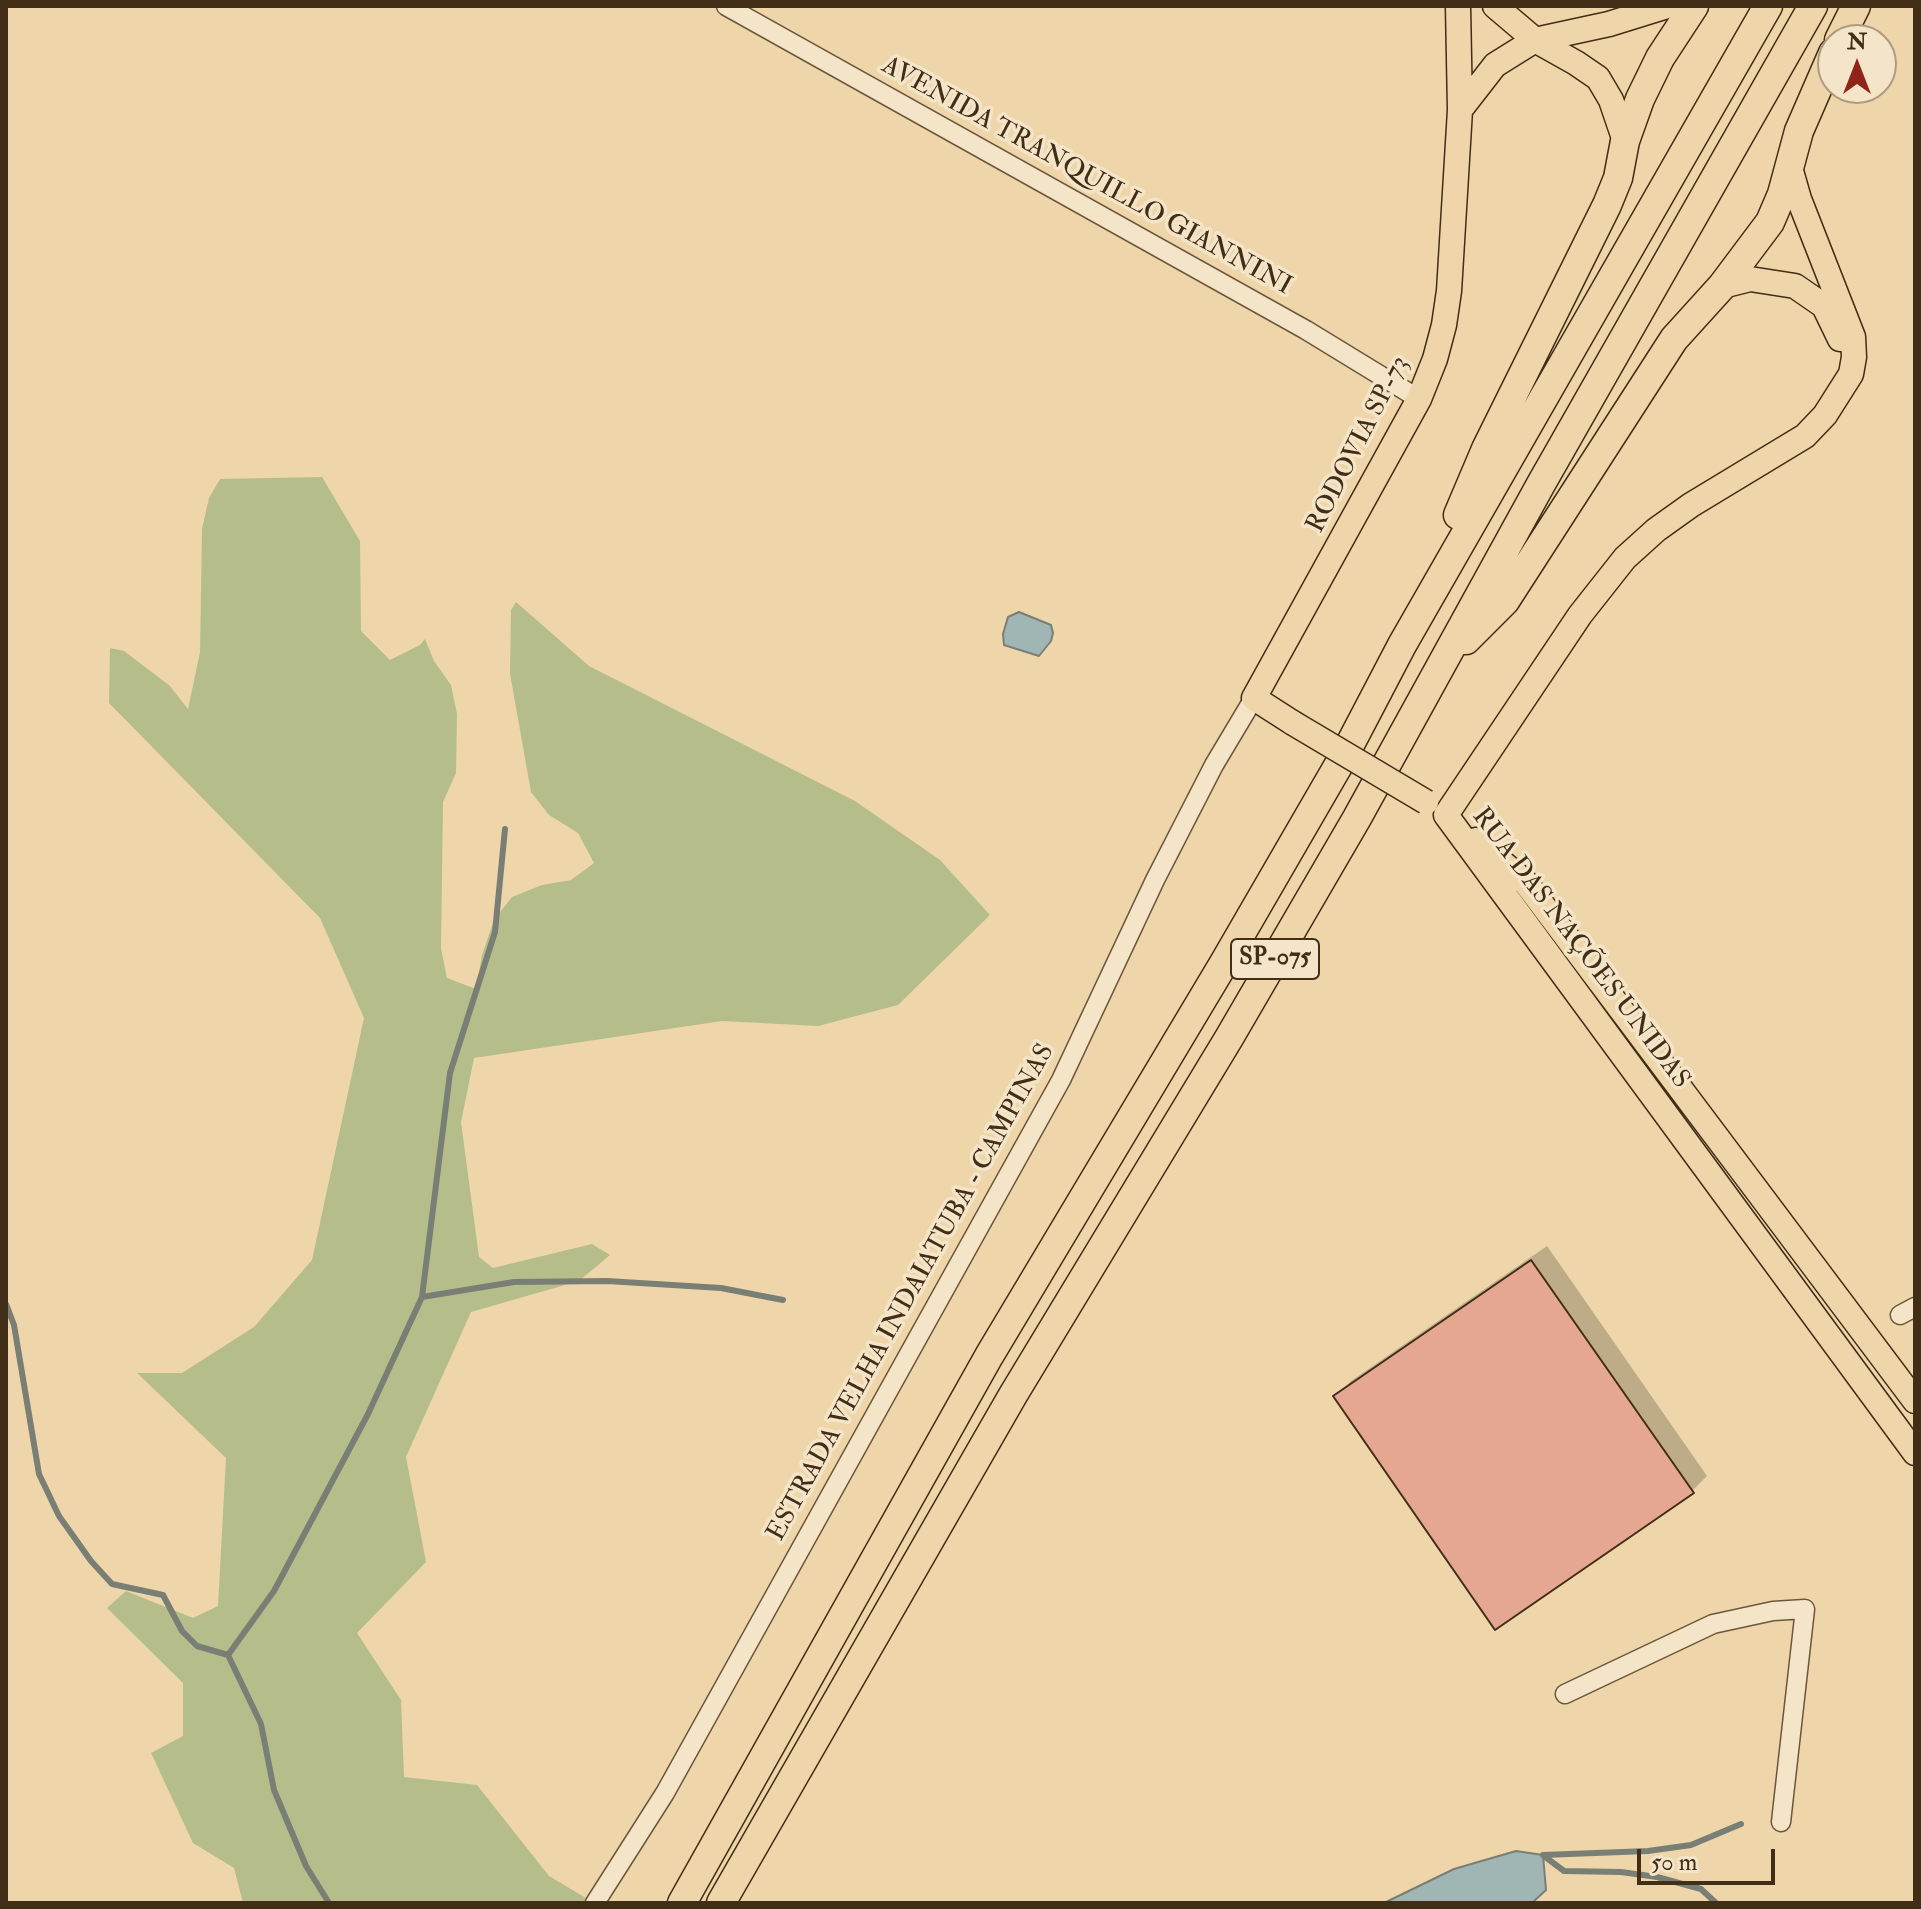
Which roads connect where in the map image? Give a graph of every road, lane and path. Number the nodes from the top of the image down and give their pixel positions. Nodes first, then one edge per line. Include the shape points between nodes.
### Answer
1 (726, 6) edge
2 (1458, 6) edge
3 (1495, 6) edge
4 (1667, 6) edge
5 (1694, 6) edge
6 (1768, 6) edge
7 (1813, 6) edge
8 (1856, 6) edge
9 (1847, 24) edge
10 (1535, 40) junction
11 (1817, 88) edge
12 (1460, 110) junction
13 (1625, 141) junction
14 (1789, 164) junction
15 (1722, 286) junction
16 (1842, 390) junction
17 (1419, 399) junction
18 (1402, 645) junction
19 (1442, 664) junction
20 (1254, 698) junction
21 (1436, 809) junction
22 (1915, 1401) edge
23 (1915, 1453) edge
24 (1565, 1694) dead end
25 (1781, 1822) dead end
26 (595, 1903) edge
27 (682, 1903) edge
28 (721, 1903) edge

1 - 17 street, AVENIDA TRANQUILLO GIANNINI via 1306,330
2 - 12 main road, RODOVIA SP-73
3 - 10 main road
4 - 10 main road
5 - 13 highway via 1660,58
6 - 18 highway, SP-075
7 - 19 highway, SP-075
8 - 9 highway
10 - 12 main road via 1495,65
10 - 13 main road via 1598,78
11 - 14 highway
12 - 17 main road, RODOVIA SP-73 via 1449,291 1435,359
13 - 18 highway via 1607,205 1486,449
14 - 15 highway via 1770,222
14 - 16 main road via 1853,337 1851,374
15 - 16 main road via 1750,279 1770,281 1814,297 1824,306 1841,344
15 - 19 highway via 1674,339 1505,601
16 - 21 main road via 1805,436 1691,505 1625,558
17 - 20 main road, RODOVIA SP-73
18 - 27 highway, SP-075 via 1345,754 989,1356
19 - 28 highway, SP-075 via 1229,1038 1013,1395
20 - 21 main road, bridge
20 - 26 street, ESTRADA VELHA INDAIATUBA - CAMPINAS via 1155,880 1061,1080 665,1793
21 - 22 main road, RUA DAS NAÇÕES UNIDAS via 1526,883
21 - 23 main road, RUA DAS NAÇÕES UNIDAS
24 - 25 street via 1713,1624 1805,1609

